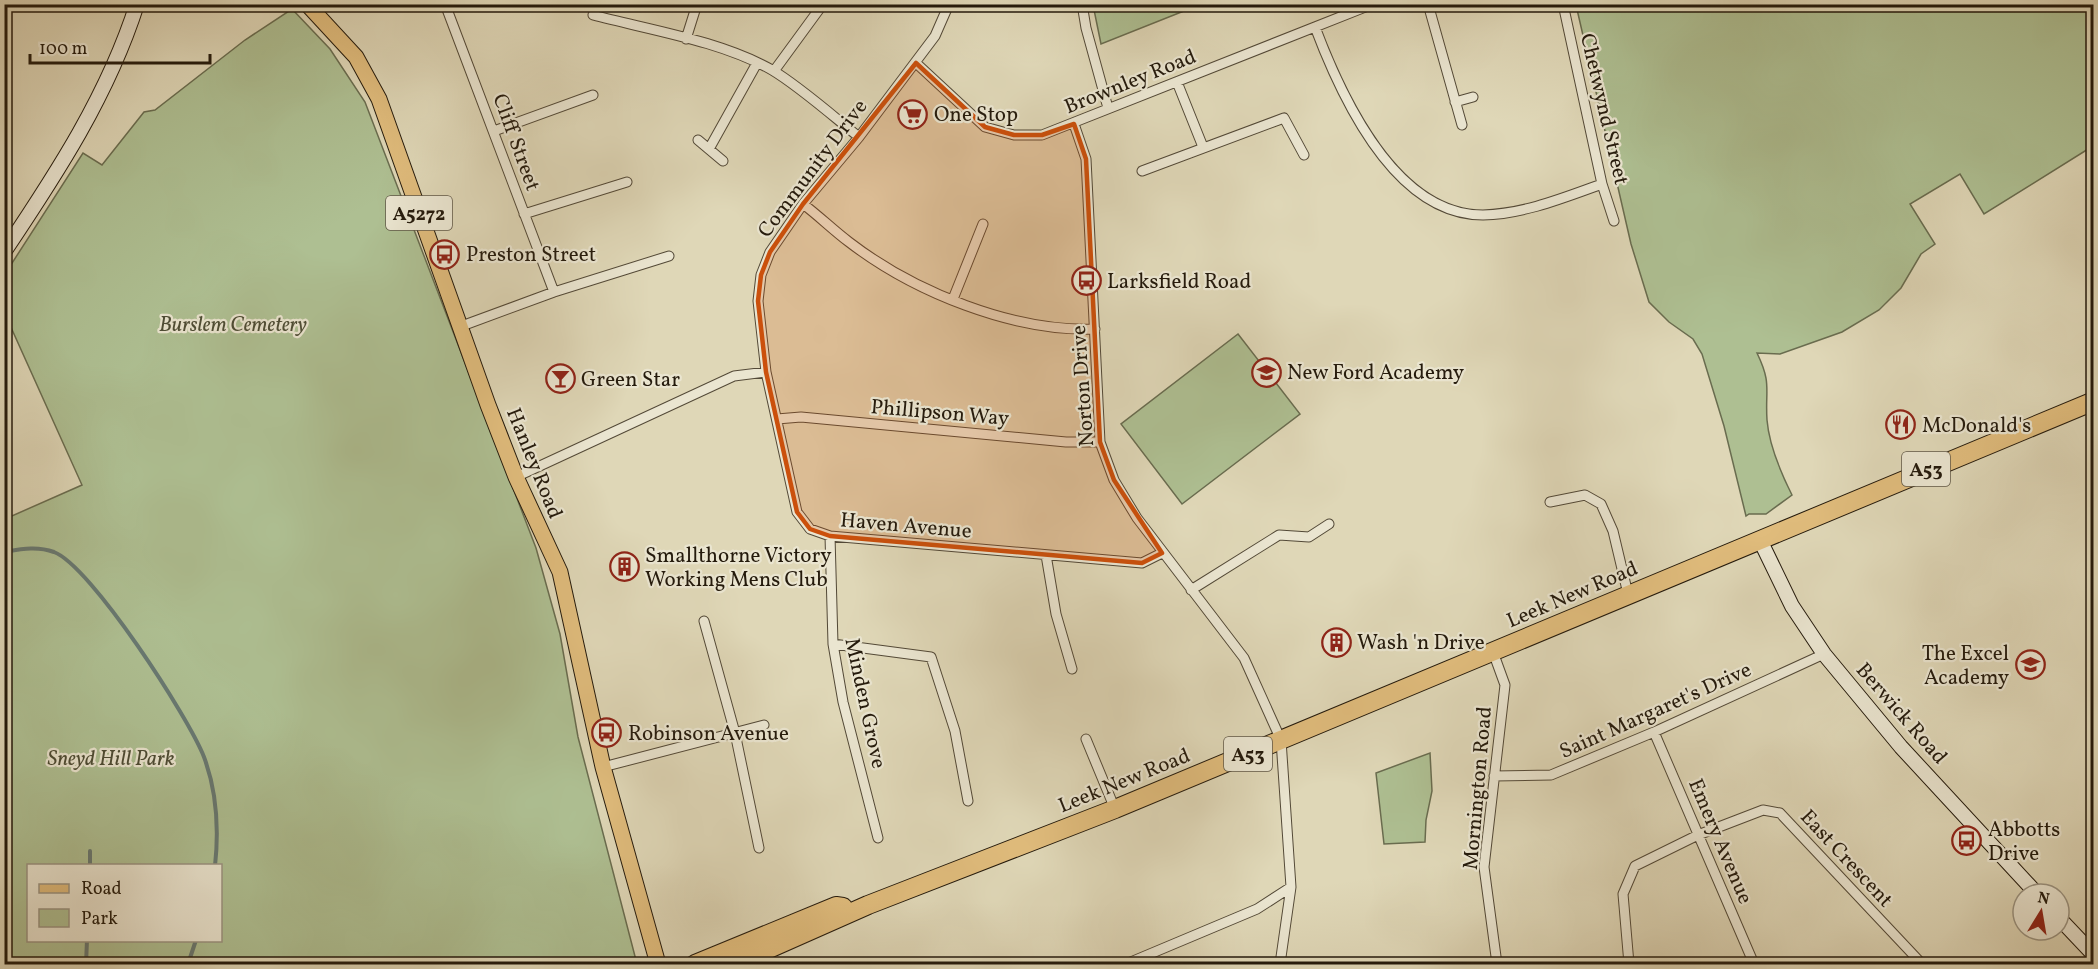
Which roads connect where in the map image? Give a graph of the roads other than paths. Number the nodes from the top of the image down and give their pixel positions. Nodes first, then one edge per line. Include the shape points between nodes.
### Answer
1 (137, 4) edge
2 (307, 4) edge
3 (445, 4) edge
4 (697, 4) edge
5 (823, 4) edge
6 (950, 4) edge
7 (1082, 4) edge
8 (1373, 4) edge
9 (1428, 4) edge
10 (1563, 4) edge
11 (593, 15) dead end
12 (1315, 27) junction
13 (686, 39) junction
14 (757, 63) junction
15 (916, 63) junction
16 (774, 71) junction
17 (1177, 82) junction
18 (593, 95) dead end
19 (1473, 97) dead end
20 (1455, 102) junction
21 (1108, 108) junction
22 (1074, 124) junction
23 (1462, 125) dead end
24 (494, 131) junction
25 (859, 137) junction
26 (698, 140) dead end
27 (1203, 147) junction
28 (709, 149) junction
29 (1305, 155) dead end
30 (723, 161) dead end
31 (1142, 171) dead end
32 (627, 182) dead end
33 (1602, 184) junction
34 (803, 204) junction
35 (524, 214) junction
36 (1614, 221) dead end
37 (983, 224) dead end
38 (5, 251) edge
39 (669, 256) dead end
40 (554, 292) junction
41 (953, 299) junction
42 (459, 327) junction
43 (1095, 329) junction
44 (766, 372) junction
45 (2094, 401) edge
46 (777, 419) junction
47 (1100, 442) junction
48 (516, 477) junction
49 (1550, 502) dead end
50 (1329, 524) dead end
51 (830, 536) junction
52 (1761, 542) junction
53 (1162, 553) junction
54 (1046, 555) junction
55 (1191, 590) junction
56 (1628, 594) junction
57 (704, 621) dead end
58 (833, 645) junction
59 (1493, 652) junction
60 (1824, 654) junction
61 (1072, 669) dead end
62 (764, 725) dead end
63 (1654, 732) junction
64 (735, 733) junction
65 (1086, 739) dead end
66 (1281, 740) junction
67 (603, 767) junction
68 (1494, 777) junction
69 (968, 801) dead end
70 (1115, 809) junction
71 (1698, 835) junction
72 (878, 838) dead end
73 (759, 848) dead end
74 (2026, 882) edge
75 (1291, 887) junction
76 (856, 911) junction
77 (2071, 931) edge
78 (2094, 956) edge
79 (658, 964) edge
80 (695, 964) edge
81 (735, 964) edge
82 (1126, 964) edge
83 (1280, 964) edge
84 (1497, 964) edge
85 (1629, 964) edge
86 (1754, 964) edge
87 (1922, 964) edge

1 - 38 street via 104,88 58,173
2 - 42 main road, Hanley Road / A5272 via 356,57 379,99
3 - 24 street, Cliff Street
4 - 13 street
5 - 16 street
6 - 15 street, Community Drive
7 - 21 street
8 - 12 street, Brownley Road
9 - 20 street
10 - 33 street, Chetwynd Street
11 - 13 street
12 - 17 street, Brownley Road
12 - 33 street via 1335,80 1369,138 1410,186 1431,201 1468,214 1517,212
13 - 14 street
14 - 16 street
14 - 28 street
15 - 22 street, Brownley Road via 986,127 1014,135 1042,135
15 - 25 street, Community Drive
16 - 25 street
17 - 21 street, Brownley Road
17 - 27 street
18 - 24 street
19 - 20 street
20 - 23 street
21 - 22 street, Brownley Road
22 - 43 street, Norton Drive via 1086,159
24 - 35 street, Cliff Street
25 - 34 street, Community Drive
26 - 28 street
27 - 29 street via 1284,118
27 - 31 street
28 - 30 street
32 - 35 street
33 - 36 street, Chetwynd Street
34 - 41 street via 885,266
34 - 44 street, Community Drive via 770,252 761,275 758,302
35 - 40 street, Cliff Street
37 - 41 street
39 - 40 street
40 - 42 street
41 - 43 street via 997,316 1065,330
42 - 48 main road, Hanley Road / A5272
43 - 47 street, Norton Drive
44 - 46 street, Haven Avenue
44 - 48 street via 734,375
45 - 52 highway, Leek New Road / A53
46 - 47 street, Phillipson Way via 801,417
46 - 51 street, Haven Avenue via 797,512 810,529
47 - 53 street, Norton Drive via 1114,480
48 - 67 main road, Hanley Road / A5272 via 560,572
49 - 56 street via 1585,495 1601,504 1613,531
50 - 55 street via 1309,537 1279,535
51 - 54 street, Haven Avenue
51 - 58 street, Minden Grove
52 - 56 highway, Leek New Road / A53
52 - 60 street, Berwick Road via 1792,606
53 - 54 street, Haven Avenue via 1142,563
53 - 55 street, Norton Drive
54 - 61 street via 1056,614
55 - 66 street, Norton Drive via 1244,658
56 - 59 highway, Leek New Road / A53
57 - 64 street
58 - 69 street via 931,657 955,731
58 - 72 street, Minden Grove via 843,702
59 - 66 highway, Leek New Road / A53
59 - 68 street, Mornington Road via 1505,685
60 - 63 street, Saint Margaret's Drive
60 - 74 street, Berwick Road via 1901,747
62 - 64 street
63 - 68 street, Saint Margaret's Drive via 1551,775
63 - 71 street, Emery Avenue
64 - 67 street
64 - 73 street
65 - 70 street
66 - 70 highway, Leek New Road / A53
66 - 75 street
67 - 79 main road, Hanley Road / A5272
68 - 84 street, Mornington Road via 1484,867
70 - 76 highway, Leek New Road / A53
71 - 85 street, East Crescent via 1635,866 1623,894
71 - 86 street, Emery Avenue
71 - 87 street, East Crescent via 1764,810 1780,813
75 - 82 street via 1257,909
75 - 83 street
76 - 80 highway via 836,906
76 - 81 highway, Leek New Road / A53
77 - 78 street

